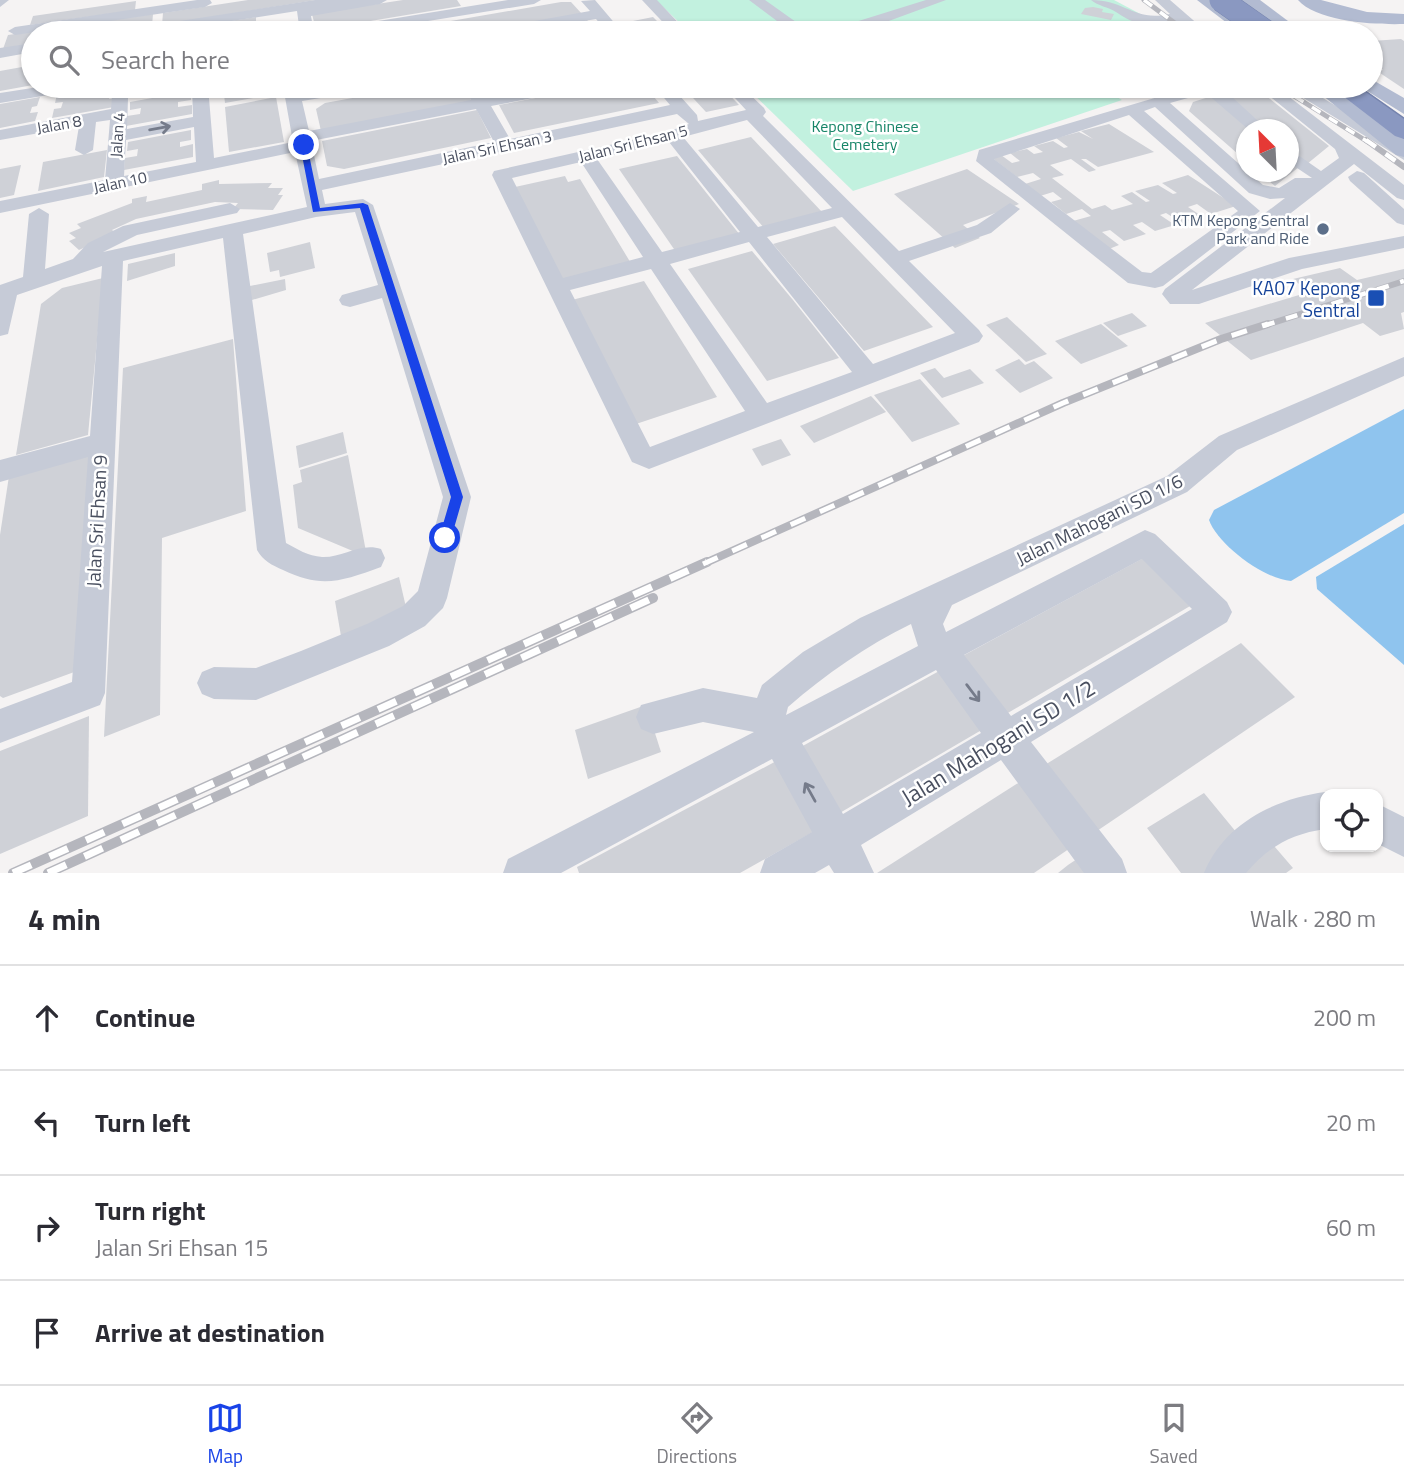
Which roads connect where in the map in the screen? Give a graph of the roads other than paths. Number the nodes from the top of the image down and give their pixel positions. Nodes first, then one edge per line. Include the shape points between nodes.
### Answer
1 (126, 0) edge
2 (342, 0) edge
3 (380, 0) edge
4 (534, 0) edge
5 (587, 0) edge
6 (649, 0) edge
7 (756, 0) edge
8 (939, 0) edge
9 (1098, 0) edge
10 (1162, 0) edge
11 (1206, 0) edge
12 (1221, 0) edge
13 (1227, 0) edge
14 (1235, 0) edge
15 (1249, 0) edge
16 (1275, 0) edge
17 (1307, 0) edge
18 (208, 2) edge
19 (1350, 2) edge
20 (471, 5) edge
21 (1325, 9) junction
22 (158, 11) edge
23 (599, 14) junction
24 (20, 15) dead end
25 (432, 17) junction
26 (1401, 20) edge
27 (86, 21) edge
28 (206, 21) edge
29 (305, 21) edge
30 (406, 21) edge
31 (434, 21) edge
32 (559, 21) edge
33 (605, 21) edge
34 (669, 21) edge
35 (785, 21) edge
36 (877, 21) edge
37 (1147, 21) edge
38 (1186, 21) edge
39 (1241, 21) edge
40 (1245, 21) edge
41 (1247, 21) edge
42 (1266, 21) edge
43 (1278, 21) edge
44 (1295, 21) edge
45 (1381, 21) edge
46 (21, 30) edge
47 (15, 31) dead end
48 (21, 50) edge
49 (0, 53) edge
50 (1383, 93) edge
51 (21, 95) edge
52 (0, 98) edge
53 (120, 98) edge
54 (201, 98) edge
55 (294, 98) edge
56 (479, 98) edge
57 (508, 98) edge
58 (672, 98) edge
59 (742, 98) edge
60 (1168, 98) edge
61 (1224, 98) edge
62 (1278, 98) edge
63 (1312, 98) edge
64 (1336, 98) edge
65 (1359, 98) edge
66 (1376, 98) edge
67 (1158, 101) junction
68 (482, 103) junction
69 (681, 108) junction
70 (1404, 108) edge
71 (1132, 109) junction
72 (119, 113) junction
73 (755, 114) junction
74 (1404, 117) edge
75 (88, 119) junction
76 (1248, 119) edge
77 (203, 120) junction
78 (698, 127) junction
79 (1404, 131) edge
80 (0, 135) edge
81 (117, 136) junction
82 (673, 136) junction
83 (303, 142) junction
84 (505, 145) junction
85 (84, 150) dead end
86 (1404, 153) edge
87 (585, 155) junction
88 (240, 157) joint
89 (1343, 157) junction
90 (1299, 161) edge
91 (205, 164) junction
92 (1313, 173) junction
93 (114, 183) junction
94 (1404, 194) edge
95 (314, 198) junction
96 (0, 206) edge
97 (1010, 209) dead end
98 (846, 210) junction
99 (38, 214) dead end
100 (231, 219) junction
101 (1404, 219) edge
102 (754, 234) junction
103 (1404, 254) edge
104 (113, 256) junction
105 (895, 259) junction
106 (656, 260) junction
107 (80, 264) junction
108 (34, 278) junction
109 (556, 287) junction
110 (390, 289) junction
111 (4, 291) edge
112 (351, 300) dead end
113 (0, 328) edge
114 (1404, 366) edge
115 (868, 375) junction
116 (761, 415) junction
117 (100, 443) junction
118 (0, 471) edge
119 (370, 558) dead end
120 (942, 594) junction
121 (941, 651) junction
122 (214, 683) dead end
123 (653, 717) dead end
124 (0, 726) edge
125 (774, 727) junction
126 (1006, 737) junction
127 (1320, 811) edge
128 (1383, 826) edge
129 (1404, 838) edge
130 (836, 839) junction
131 (545, 867) edge
132 (779, 873) edge
133 (855, 873) edge
134 (1108, 873) edge
135 (1223, 873) edge

1 - 24 street
2 - 28 street
3 - 29 street via 303,13
4 - 20 street
5 - 23 street
6 - 34 street
7 - 35 street
8 - 36 street
9 - 37 street via 1130,18
10 - 38 street
11 - 39 main road
12 - 40 highway, bridge
13 - 41 main road, bridge
14 - 42 highway
15 - 43 main road
16 - 44 main road via 1284,16
17 - 21 main road
18 - 22 street
19 - 21 main road via 1320,2
19 - 26 main road
20 - 25 street
21 - 26 main road
22 - 27 street
23 - 32 street
23 - 33 street
25 - 30 street
25 - 31 street
26 - 45 main road
46 - 47 street
48 - 49 street
50 - 70 main road
51 - 52 street
53 - 72 street, Jalan 4
54 - 77 street
55 - 83 street
56 - 68 street
57 - 68 street, Jalan 10
58 - 69 street
59 - 73 street
60 - 67 street
61 - 76 street
62 - 89 street
63 - 86 street
64 - 86 main road
65 - 79 highway
66 - 74 highway
67 - 71 street
67 - 92 street via 1256,189 1285,195
68 - 83 street, Jalan 10
68 - 84 street
69 - 78 street
69 - 84 street, Jalan Sri Ehsan 3
71 - 71 street via 985,154 985,161 1136,278 1155,281 1250,211
72 - 75 street, Jalan 8
72 - 81 street, Jalan 4
73 - 78 street, Jalan Sri Ehsan 5
73 - 98 street
75 - 80 street, Jalan 8
75 - 85 street
81 -> 77 street
77 - 91 street
78 - 82 street, Jalan Sri Ehsan 5
81 - 93 street, Jalan 4
82 - 87 street, Jalan Sri Ehsan 5
82 - 102 street
83 - 88 street, Jalan 10
83 - 95 street
84 - 95 street, Jalan Sri Ehsan 3
87 - 106 street
87 - 109 street, Jalan Sri Ehsan 5 via 501,175
88 - 91 street, Jalan 10
89 - 92 street
89 - 94 street
89 - 101 street
89 - 103 street via 1173,294 1178,299 1199,297 1297,263
90 - 92 street
91 - 93 street, Jalan 10
93 - 96 street, Jalan 10
95 - 100 street
95 - 110 street via 363,205
97 - 105 street via 984,229
98 - 102 street
98 - 105 street
99 - 108 street
100 - 104 street
100 - 107 street via 120,233 93,247
100 - 119 street via 272,550 297,564 330,572
102 - 106 street
102 - 115 street
104 - 107 street
104 - 117 street, Jalan Sri Ehsan 9
105 - 115 street via 971,336
106 - 109 street
106 - 116 street
107 - 108 street
108 - 111 street
109 - 116 street via 641,455 649,458
110 - 112 street
110 - 122 street via 457,497 432,598 414,616 379,635 303,666 256,684
111 - 113 street
114 - 120 street, Jalan Mahogani SD 1/6 via 1228,443 1177,484
115 - 116 street
117 - 118 street
117 - 124 street, Jalan Sri Ehsan 9 via 88,693
120 - 121 street via 927,623 929,635
120 - 125 street, Jalan Mahogani SD 1/6 via 871,628 816,663 774,697
121 - 125 street
121 -> 126 street
121 - 126 street, Jalan Mahogani SD 1/2 via 1145,543 1216,612
123 - 125 street via 704,705
130 -> 125 street
125 - 131 street
126 - 130 street, Jalan Mahogani SD 1/2
126 - 134 street
127 - 135 street via 1304,813 1253,837
128 - 129 street
130 - 132 street, Jalan Mahogani SD 1/2
130 - 133 street

